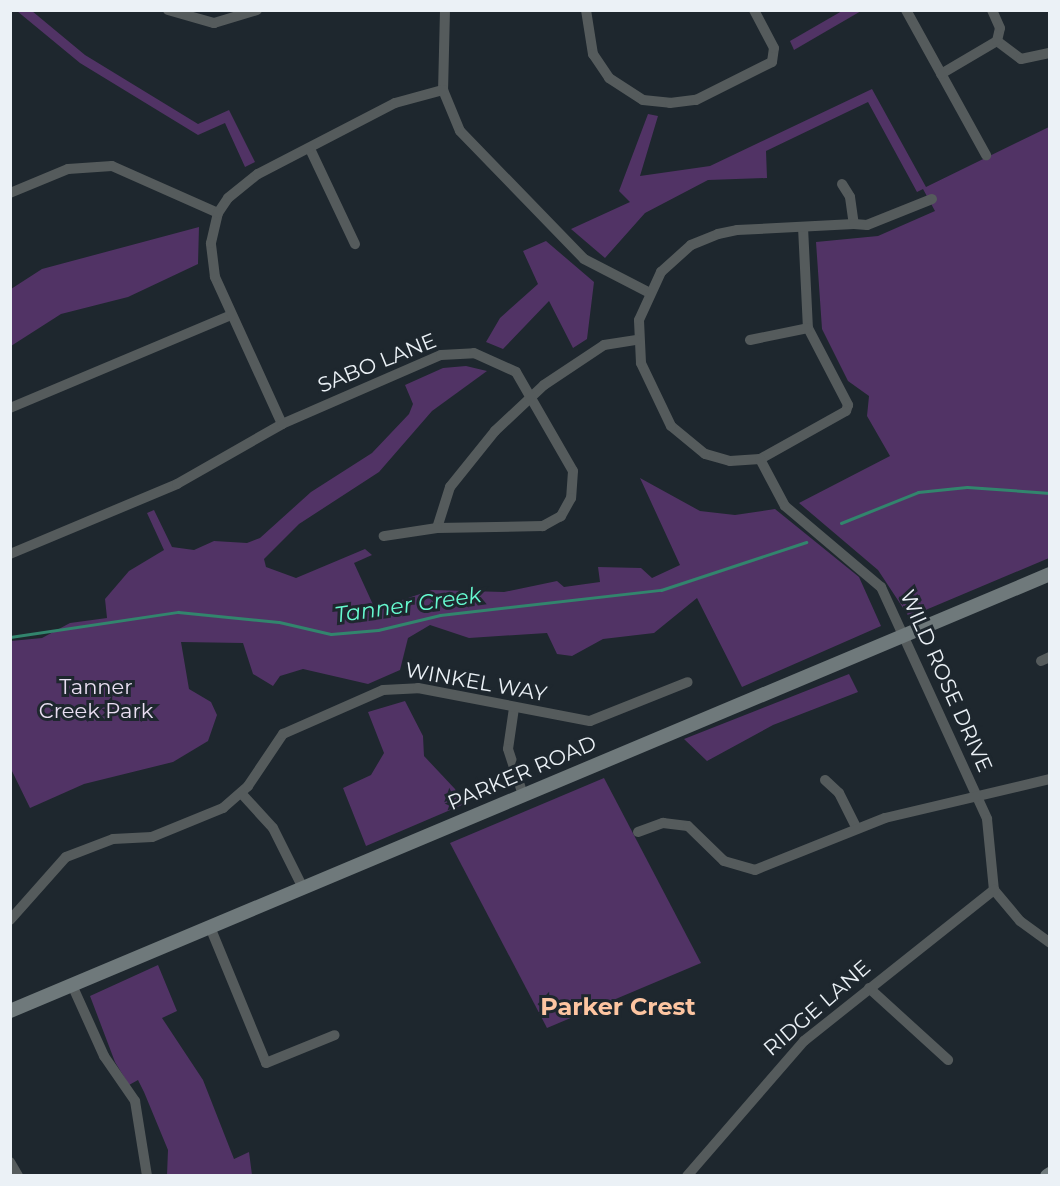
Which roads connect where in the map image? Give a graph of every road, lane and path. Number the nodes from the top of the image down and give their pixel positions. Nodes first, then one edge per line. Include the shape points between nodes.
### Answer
1 (168, 10) edge
2 (257, 10) edge
3 (445, 10) edge
4 (586, 10) edge
5 (754, 10) edge
6 (906, 10) edge
7 (992, 10) edge
8 (997, 41) junction
9 (1050, 53) edge
10 (941, 75) junction
11 (443, 90) junction
12 (312, 151) junction
13 (986, 155) dead end
14 (842, 184) dead end
15 (10, 193) edge
16 (932, 199) dead end
17 (218, 213) junction
18 (854, 224) junction
19 (803, 227) junction
20 (355, 244) dead end
21 (648, 292) junction
22 (231, 315) junction
23 (808, 328) junction
24 (637, 340) junction
25 (750, 340) dead end
26 (533, 395) junction
27 (10, 408) edge
28 (282, 424) junction
29 (760, 459) junction
30 (437, 528) junction
31 (384, 536) dead end
32 (10, 554) edge
33 (1050, 574) edge
34 (902, 636) junction
35 (688, 682) dead end
36 (514, 708) junction
37 (1050, 779) edge
38 (825, 780) dead end
39 (241, 793) junction
40 (523, 795) junction
41 (978, 795) junction
42 (857, 829) junction
43 (638, 832) dead end
44 (303, 888) junction
45 (994, 890) junction
46 (10, 920) edge
47 (210, 927) junction
48 (1050, 943) edge
49 (72, 985) junction
50 (869, 988) junction
51 (10, 1011) edge
52 (335, 1035) dead end
53 (948, 1060) dead end
54 (10, 1162) edge
55 (18, 1176) edge
56 (147, 1176) edge
57 (687, 1176) edge

1 - 2 street via 214,23
3 - 11 street
4 - 5 street via 587,36 602,70 643,100 696,99 775,58
6 - 10 street
7 - 8 street via 1000,27
8 - 9 street via 1021,59
8 - 10 street
10 - 13 street
11 - 12 street via 395,103
11 - 21 street via 471,146 559,235 595,267
12 - 17 street via 253,177
12 - 20 street
14 - 18 street via 850,197
15 - 17 street via 68,169 112,166
16 - 18 street via 884,222
17 - 22 street via 212,261
18 - 19 street
19 - 21 street via 737,230 697,241 677,254
19 - 23 street
21 - 24 street
22 - 27 street
22 - 28 street
23 - 25 street
23 - 29 street via 848,405 841,418
24 - 26 street via 604,345 569,364
24 - 29 street via 648,383 680,436 718,459
26 - 28 street, SABO LANE via 502,362 474,353 451,353
26 - 30 street via 450,487
26 - 30 street, SABO LANE via 573,471 571,498 561,516 543,526
28 - 32 street, SABO LANE via 177,484
29 - 34 street, WILD ROSE DRIVE via 785,506 877,580
30 - 31 street, SABO LANE
33 - 34 street, PARKER ROAD
34 - 40 street, PARKER ROAD
34 - 41 street, WILD ROSE DRIVE
35 - 36 street, WINKEL WAY via 590,721
36 - 39 street, WINKEL WAY via 418,687 383,690 283,734
36 - 40 street via 508,749
37 - 41 street
38 - 42 street via 839,793
39 - 44 street via 273,828
39 - 46 street, WINKEL WAY via 223,808 152,837 112,839 66,857
40 - 44 street, PARKER ROAD
41 - 42 street
41 - 45 street, WILD ROSE DRIVE via 991,835
42 - 43 street via 755,870 724,861 688,826 663,823
44 - 47 street, PARKER ROAD
45 - 48 street via 1020,921
45 - 50 street, RIDGE LANE
47 - 49 street, PARKER ROAD
47 - 52 street via 266,1063
49 - 51 street, PARKER ROAD
49 - 56 street via 104,1056 135,1101
50 - 53 street
50 - 57 street, RIDGE LANE via 768,1077
54 - 55 street

